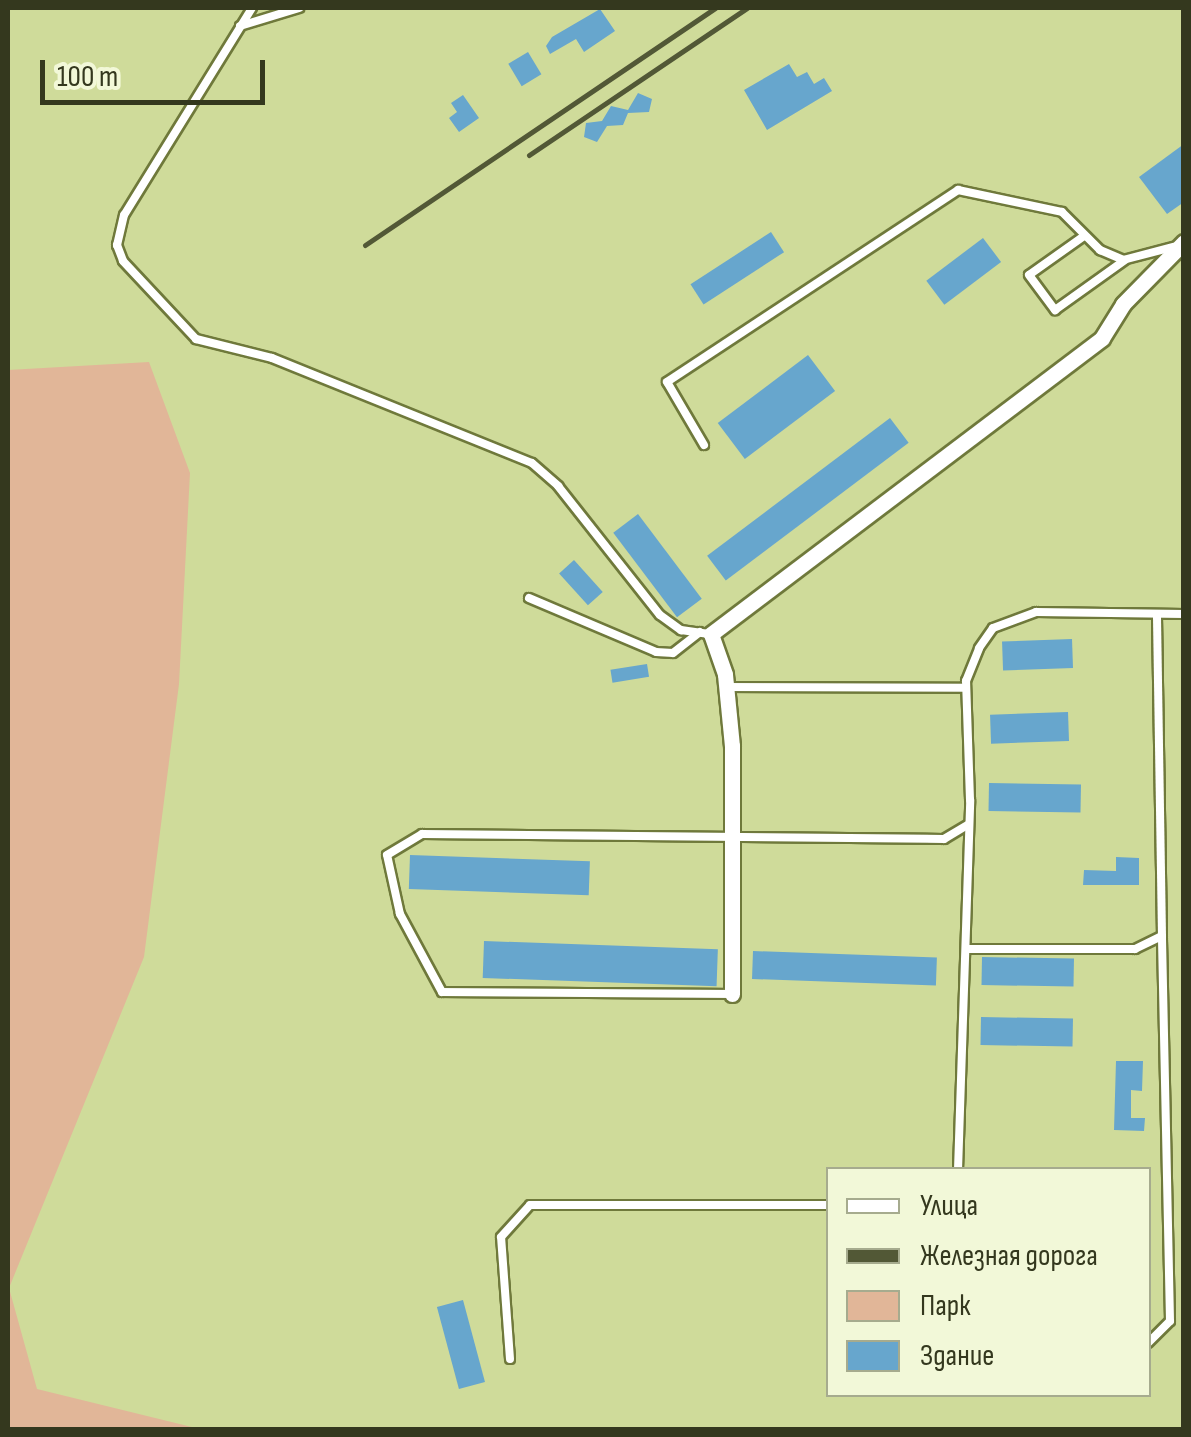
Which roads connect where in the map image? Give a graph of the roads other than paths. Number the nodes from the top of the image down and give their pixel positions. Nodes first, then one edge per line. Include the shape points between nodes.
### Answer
1 (252, 8) edge
2 (299, 8) edge
3 (240, 26) junction
4 (1084, 236) junction
5 (1182, 243) edge
6 (1126, 260) junction
7 (704, 445) dead end
8 (529, 598) dead end
9 (1158, 614) junction
10 (1184, 614) edge
11 (705, 633) junction
12 (726, 687) junction
13 (966, 688) junction
14 (969, 824) junction
15 (732, 840) junction
16 (1162, 936) junction
17 (966, 949) junction
18 (732, 994) joint
19 (959, 1167) edge
20 (826, 1204) edge
21 (1151, 1340) edge
22 (510, 1359) dead end

1 - 3 lane
2 - 3 lane
3 - 11 lane via 124,214 116,245 123,261 196,339 272,358 532,464 558,486 660,615
4 - 6 lane
4 - 6 lane via 1029,276 1054,310
4 - 7 lane via 1062,212 958,190 667,382
5 - 6 lane
5 - 11 street via 1123,304 1102,338
8 - 11 lane via 656,652 672,654
9 - 10 lane
9 - 13 lane via 1036,612 993,628
9 - 16 lane
11 - 12 street
12 - 13 lane
12 - 15 street
13 - 14 lane
14 - 15 lane via 944,840
14 - 17 lane
15 - 18 street
15 - 18 lane via 422,834 386,855 400,914 442,992
16 - 17 lane via 1135,950
16 - 21 lane via 1170,1321
17 - 19 lane
20 - 22 lane via 530,1205 501,1236

